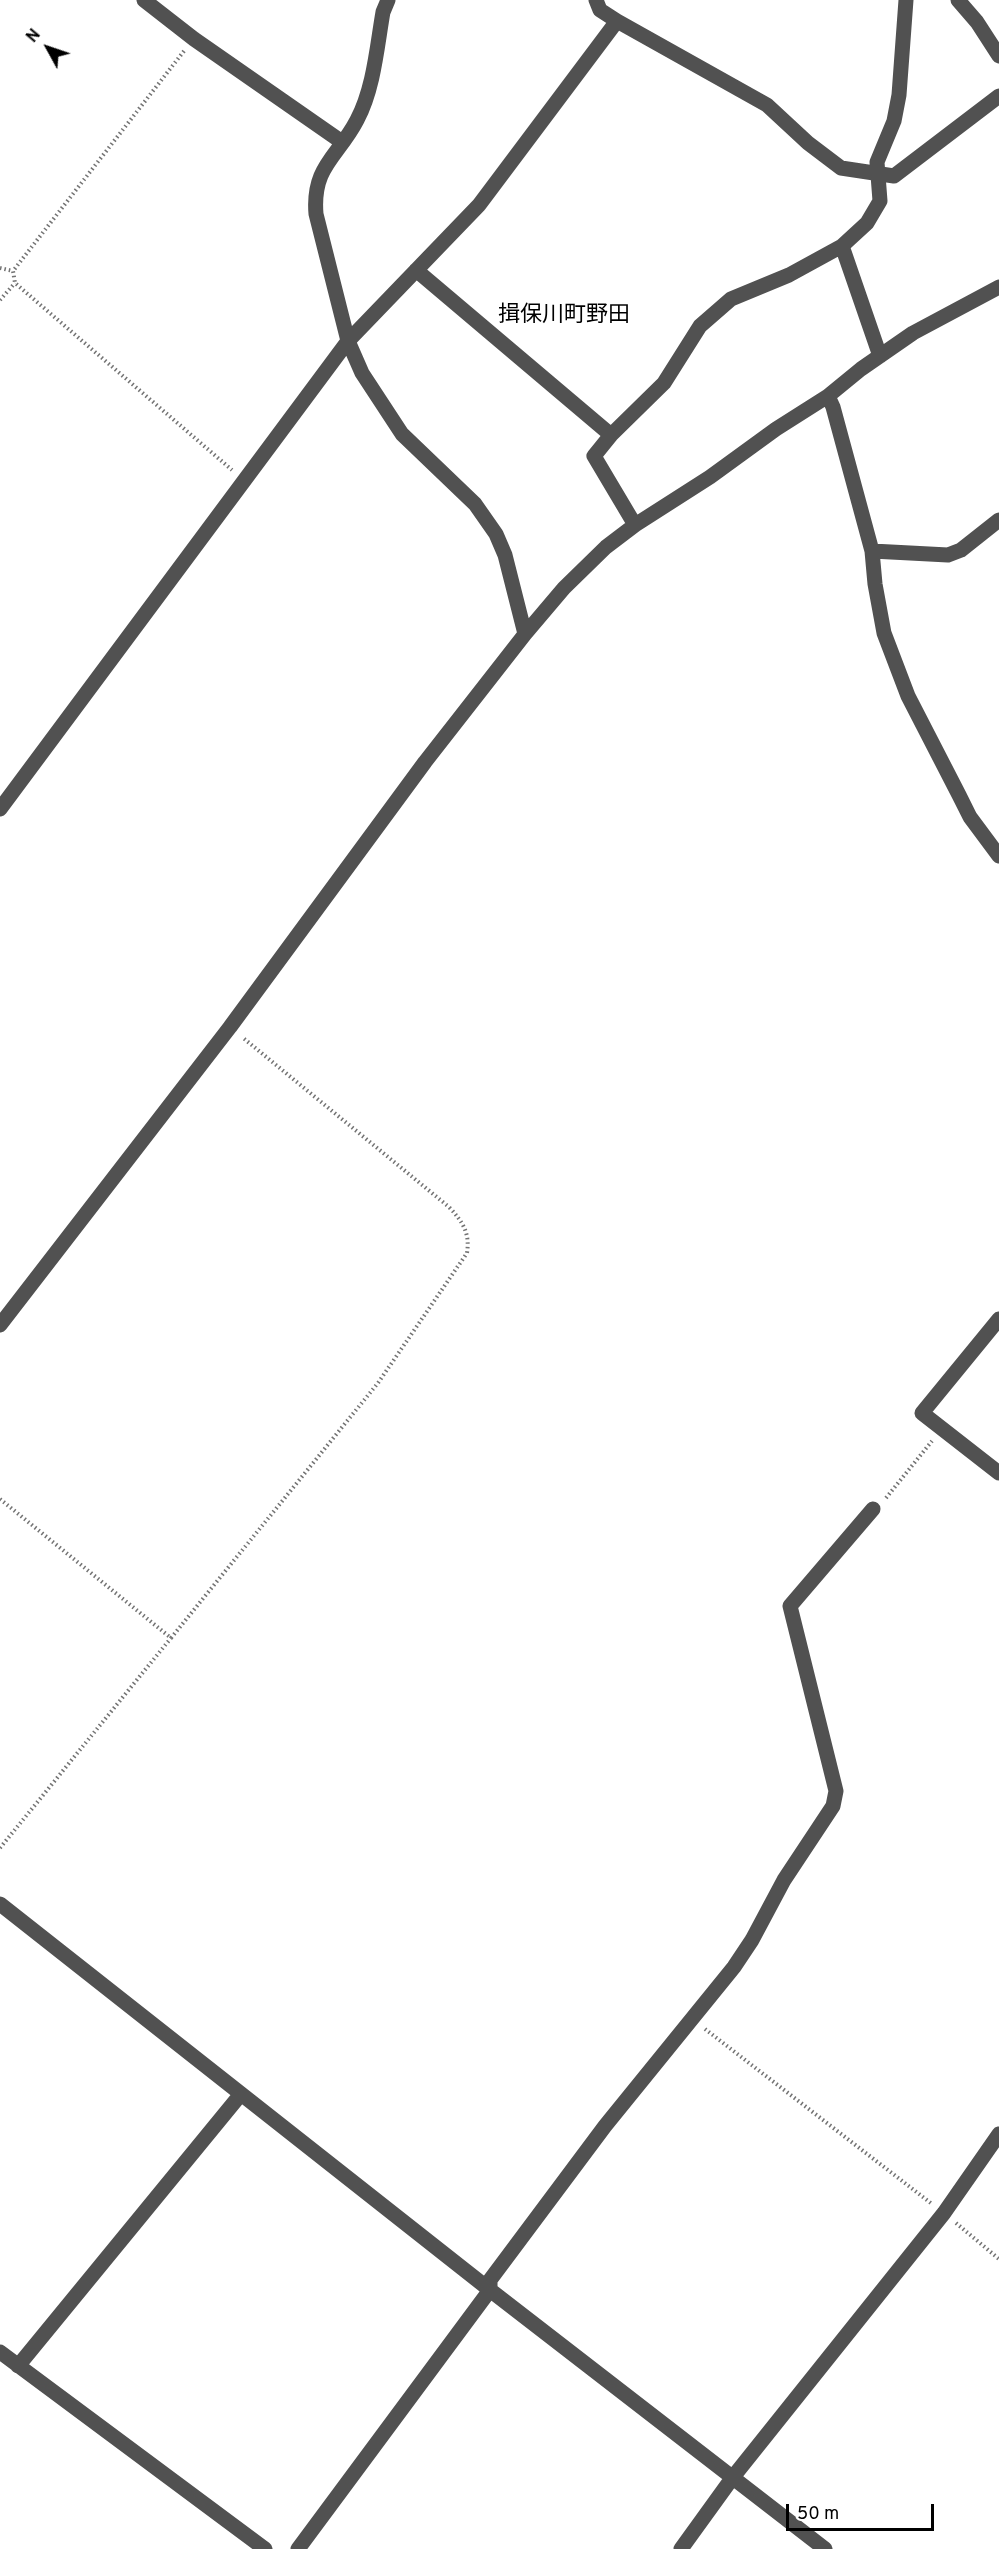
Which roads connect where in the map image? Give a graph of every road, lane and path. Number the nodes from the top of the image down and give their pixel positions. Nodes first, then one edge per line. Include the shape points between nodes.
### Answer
1 (144, 0) edge
2 (388, 0) edge
3 (596, 0) edge
4 (906, 0) edge
5 (958, 0) edge
6 (617, 21) junction
7 (194, 39) junction
8 (999, 56) edge
9 (999, 96) edge
10 (342, 142) junction
11 (879, 172) junction
12 (842, 246) junction
13 (0, 268) edge
14 (416, 270) junction
15 (14, 272) junction
16 (15, 283) junction
17 (999, 287) edge
18 (0, 300) edge
19 (348, 341) junction
20 (880, 356) junction
21 (828, 396) junction
22 (611, 435) junction
23 (244, 480) junction
24 (999, 520) edge
25 (635, 525) junction
26 (872, 551) junction
27 (525, 634) junction
28 (0, 809) edge
29 (999, 856) edge
30 (230, 1027) junction
31 (999, 1319) edge
32 (0, 1325) edge
33 (942, 1429) junction
34 (999, 1473) edge
35 (0, 1499) edge
36 (873, 1509) joint
37 (171, 1638) junction
38 (0, 1848) edge
39 (0, 1904) edge
40 (692, 2019) junction
41 (241, 2094) junction
42 (999, 2134) edge
43 (944, 2213) junction
44 (999, 2259) edge
45 (490, 2290) junction
46 (0, 2352) edge
47 (18, 2366) junction
48 (733, 2477) junction
49 (265, 2549) edge
50 (297, 2549) edge
51 (681, 2549) edge
52 (825, 2549) edge

1 - 7 street
2 - 10 street via 368,89 357,120
3 - 6 street via 600,10
4 - 11 street via 894,121 877,162
5 - 8 street
6 - 11 street via 767,105 841,168
6 - 14 street via 478,205
7 - 10 street
7 - 15 path
9 - 11 street via 894,176
10 - 19 street via 317,179 315,200
11 - 12 street via 880,201 867,223
12 - 20 street
12 - 22 street via 789,275 731,299 700,326 664,383
13 - 15 path
14 - 19 street
14 - 22 street
15 - 16 path
16 - 18 path
16 - 23 path
17 - 20 street via 913,333
19 - 23 street
19 - 27 street via 362,373 402,434 475,504 496,534
20 - 21 street
21 - 25 street
21 - 26 street
22 - 25 street via 594,456
23 - 28 street
24 - 26 street via 961,550 948,555
25 - 27 street via 573,580
26 - 29 street via 884,633 908,696 970,816
27 - 30 street via 425,762
30 - 32 street
30 - 37 path via 449,1208 462,1222 469,1239 467,1253 378,1383
31 - 33 street via 922,1413
33 - 34 street
33 - 36 path via 879,1507
35 - 37 path
36 - 40 street via 790,1606 836,1791 833,1806 784,1880 752,1940
37 - 38 path
39 - 41 street
40 - 43 path
40 - 45 street via 490,2280
41 - 45 street
41 - 47 street
42 - 43 street
43 - 44 path
43 - 48 street
45 - 48 street
45 - 50 street
46 - 47 street
47 - 49 street
48 - 51 street
48 - 52 street

